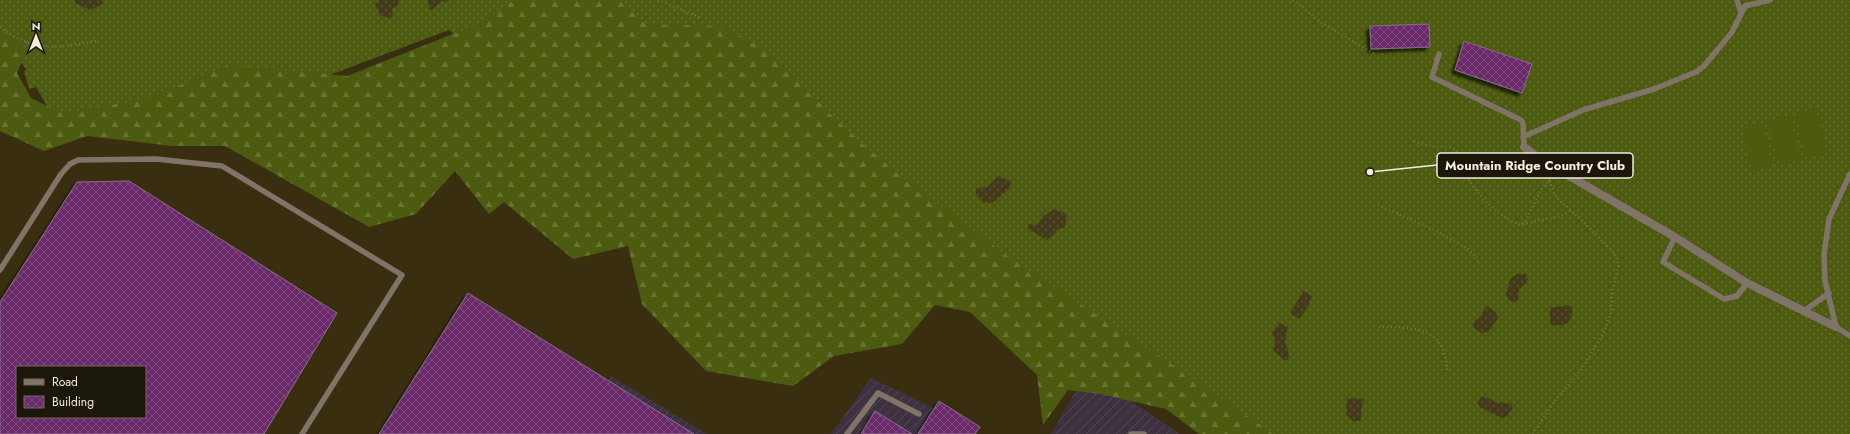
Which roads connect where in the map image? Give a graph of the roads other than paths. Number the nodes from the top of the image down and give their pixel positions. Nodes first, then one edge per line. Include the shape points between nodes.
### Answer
1 (1737, 0) edge
2 (1770, 0) edge
3 (1741, 13) junction
4 (1439, 54) dead end
5 (1523, 138) junction
6 (1524, 147) joint
7 (1850, 174) edge
8 (1675, 237) junction
9 (0, 270) edge
10 (1747, 284) junction
11 (1829, 293) junction
12 (1804, 311) junction
13 (1836, 327) junction
14 (1850, 336) edge
15 (919, 414) dead end
16 (302, 434) edge
17 (846, 434) edge
18 (1131, 434) edge
19 (1144, 434) edge

1 - 3 lane
2 - 3 lane via 1745,6
3 - 5 lane via 1732,32 1696,72 1654,89 1583,110
4 - 5 lane via 1432,77 1521,120
5 - 6 lane
6 - 8 street
7 - 11 lane via 1829,219 1824,255
8 - 10 street
8 - 10 lane via 1664,262 1724,299 1737,296
9 - 16 lane via 60,174 78,160 156,159 222,166 402,275
10 - 12 street
11 - 12 lane
11 - 13 lane
12 - 13 street
13 - 14 lane
15 - 17 lane via 878,393
18 - 19 lane

